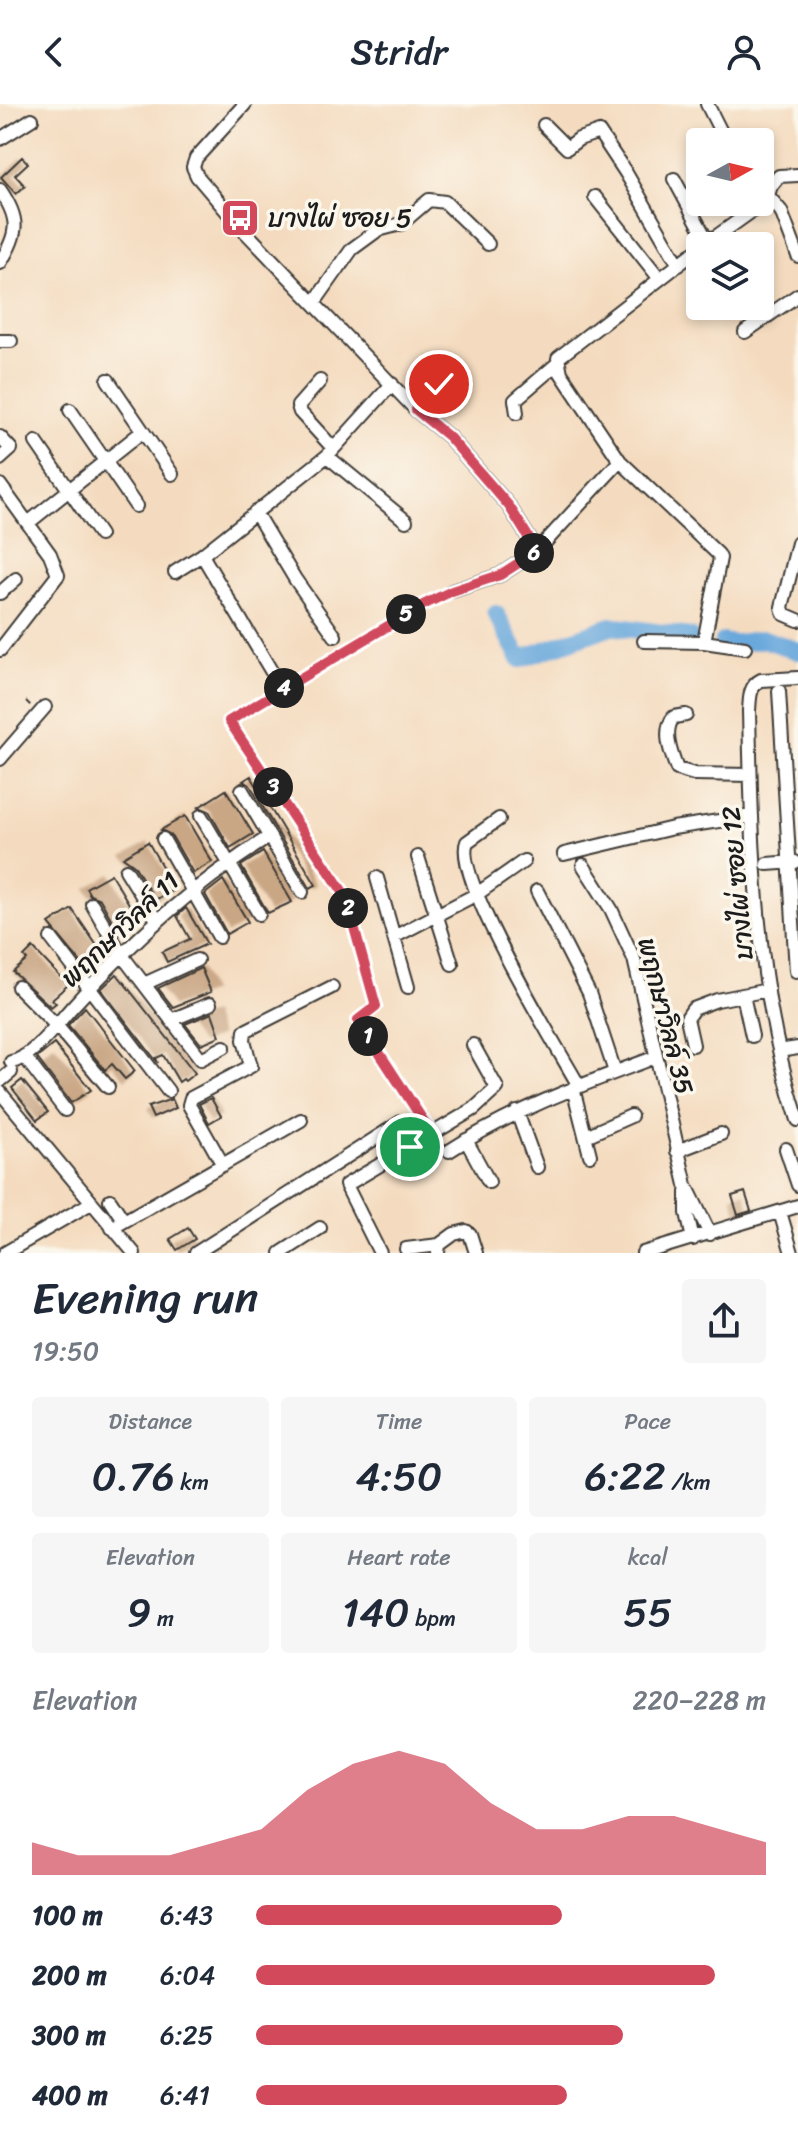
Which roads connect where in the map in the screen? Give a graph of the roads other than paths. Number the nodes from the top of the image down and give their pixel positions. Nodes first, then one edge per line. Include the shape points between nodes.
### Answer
1 (245, 104) edge
2 (707, 104) edge
3 (32, 119) dead end
4 (544, 125) dead end
5 (719, 128) edge
6 (0, 139) edge
7 (798, 175) edge
8 (674, 179) dead end
9 (774, 182) edge
10 (0, 190) edge
11 (595, 197) dead end
12 (774, 203) edge
13 (741, 216) edge
14 (697, 232) edge
15 (720, 232) edge
16 (488, 244) dead end
17 (798, 256) edge
18 (686, 259) edge
19 (0, 263) edge
20 (679, 265) junction
21 (660, 279) junction
22 (798, 295) edge
23 (314, 303) junction
24 (745, 332) dead end
25 (558, 363) junction
26 (108, 380) dead end
27 (320, 381) dead end
28 (392, 384) junction
29 (439, 384) dead end
30 (70, 410) dead end
31 (416, 410) junction
32 (517, 413) dead end
33 (143, 431) junction
34 (0, 437) edge
35 (36, 442) dead end
36 (330, 452) junction
37 (0, 459) edge
38 (106, 461) junction
39 (620, 461) junction
40 (172, 474) dead end
41 (0, 485) edge
42 (69, 491) junction
43 (136, 506) dead end
44 (255, 512) junction
45 (406, 521) dead end
46 (28, 523) junction
47 (100, 535) dead end
48 (798, 543) edge
49 (537, 551) junction
50 (202, 555) junction
51 (175, 572) dead end
52 (16, 579) dead end
53 (452, 591) road end
54 (0, 593) edge
55 (798, 620) edge
56 (335, 636) dead end
57 (704, 637) junction
58 (644, 641) dead end
59 (745, 648) dead end
60 (0, 650) edge
61 (273, 674) dead end
62 (798, 678) edge
63 (779, 691) dead end
64 (45, 707) dead end
65 (686, 715) dead end
66 (0, 759) edge
67 (750, 775) junction
68 (242, 790) dead end
69 (201, 816) dead end
70 (752, 816) junction
71 (499, 819) dead end
72 (269, 837) junction
73 (163, 839) dead end
74 (564, 854) dead end
75 (418, 857) dead end
76 (524, 861) dead end
77 (229, 862) junction
78 (794, 862) edge
79 (767, 864) dead end
80 (583, 865) dead end
81 (126, 870) dead end
82 (377, 878) dead end
83 (191, 890) junction
84 (537, 891) dead end
85 (302, 892) dead end
86 (477, 894) junction
87 (92, 904) dead end
88 (259, 914) dead end
89 (436, 915) junction
90 (157, 920) junction
91 (219, 937) dead end
92 (394, 937) junction
93 (51, 938) dead end
94 (121, 954) junction
95 (197, 960) dead end
96 (452, 964) dead end
97 (796, 971) edge
98 (144, 984) junction
99 (18, 987) dead end
100 (332, 987) dead end
101 (408, 987) dead end
102 (89, 988) junction
103 (768, 990) junction
104 (743, 995) junction
105 (210, 1004) dead end
106 (171, 1020) junction
107 (56, 1025) junction
108 (752, 1036) dead end
109 (473, 1045) dead end
110 (693, 1045) dead end
111 (224, 1047) dead end
112 (656, 1057) junction
113 (12, 1065) edge
114 (615, 1072) junction
115 (0, 1081) edge
116 (108, 1087) dead end
117 (576, 1087) junction
118 (168, 1091) dead end
119 (0, 1092) edge
120 (65, 1110) dead end
121 (517, 1112) junction
122 (631, 1116) dead end
123 (301, 1120) dead end
124 (798, 1120) edge
125 (401, 1122) dead end
126 (721, 1134) dead end
127 (586, 1136) junction
128 (466, 1140) junction
129 (786, 1149) dead end
130 (449, 1151) dead end
131 (677, 1151) junction
132 (590, 1155) dead end
133 (223, 1165) junction
134 (537, 1167) dead end
135 (489, 1182) dead end
136 (686, 1185) junction
137 (798, 1185) edge
138 (110, 1200) dead end
139 (91, 1203) junction
140 (798, 1206) edge
141 (780, 1212) junction
142 (124, 1221) junction
143 (112, 1228) junction
144 (320, 1228) dead end
145 (710, 1234) junction
146 (693, 1239) junction
147 (406, 1249) dead end
148 (439, 1249) edge
149 (5, 1253) edge
150 (134, 1253) edge
151 (196, 1253) edge
152 (281, 1253) edge
153 (380, 1253) edge
154 (476, 1253) edge
155 (643, 1253) edge
156 (792, 1253) edge

1 - 23 street via 193,167 236,222
2 - 5 street
3 - 6 street
4 - 20 street via 567,148 599,132
7 - 9 street via 779,176
8 - 14 street
10 - 19 street via 12,207 16,226
11 - 21 street
12 - 17 street
13 - 15 street
16 - 23 street via 445,202 429,200 401,224 378,230 352,249
18 - 20 street
20 - 21 street
21 - 25 street
22 - 24 street
23 - 28 street
25 - 32 street via 515,400
25 - 39 street
26 - 33 street
27 - 36 street via 298,406
28 - 31 street
28 - 36 street
29 - 31 street
30 - 38 street
31 - 49 street via 449,437 509,506
33 - 38 street
33 - 40 street
34 - 37 street via 11,449
35 - 42 street
36 - 44 street
36 - 45 street
38 - 42 street
38 - 43 street
39 - 49 street
39 - 57 street via 718,554
41 - 46 street
42 - 46 street
42 - 47 street
44 - 50 street
44 - 56 street
46 - 60 street via 58,575
48 - 55 street via 782,607 784,614
49 - 53 street via 500,575
50 - 51 street
50 - 61 street
52 - 54 street
57 - 58 street
57 - 59 street
62 - 67 street, บางไผ่ ซอย 12 via 761,680 752,687
63 - 78 street
64 - 66 street
65 - 67 street via 669,724 677,769
67 - 70 street, บางไผ่ ซอย 12
68 - 72 street
69 - 77 street
70 - 74 street
70 - 103 street, บางไผ่ ซอย 12
71 - 86 street via 465,845
72 - 77 street, พฤกษาวิลล์ 11
72 - 85 street
73 - 83 street
75 - 89 street
76 - 86 street
77 - 83 street, พฤกษาวิลล์ 11
77 - 88 street
78 - 79 street
78 - 97 street
80 - 112 street, พฤกษาวิลล์ 35 via 629,947
81 - 90 street
82 - 92 street
83 - 90 street, พฤกษาวิลล์ 11
83 - 91 street
84 - 114 street via 589,993
86 - 89 street
86 - 117 street
87 - 94 street
89 - 92 street
89 - 96 street
90 - 94 street, พฤกษาวิลล์ 11
92 - 101 street
93 - 102 street
94 - 98 street
94 - 102 street, พฤกษาวิลล์ 11
95 - 98 street
98 - 106 street
99 - 107 street
100 - 133 street via 245,1031 251,1066 191,1098 189,1105
102 - 107 street, พฤกษาวิลล์ 11
102 - 118 street
103 - 104 street
103 - 124 street, บางไผ่ ซอย 12
104 - 108 street
104 - 110 street via 693,1009 687,1018
105 - 106 street
106 - 111 street via 204,1062
107 - 113 street, พฤกษาวิลล์ 11
107 - 116 street
109 - 153 street via 497,1088 474,1109 346,1185
112 - 114 street
112 - 131 street, พฤกษาวิลล์ 35
113 - 115 street, พฤกษาวิลล์ 11
113 - 120 street
114 - 117 street
117 - 121 street
117 - 127 street
119 - 139 street
121 - 128 street
121 - 134 street
122 - 127 street
123 - 133 street
125 - 151 street
126 - 131 street
127 - 132 street
128 - 130 street
128 - 135 street
129 - 137 street
131 - 136 street, พฤกษาวิลล์ 35
133 - 142 street
136 - 145 street, พฤกษาวิลล์ 35
136 - 146 street, พฤกษาวิลล์ 35
138 - 142 street
139 - 143 street
139 - 149 street
140 - 141 street
141 - 145 street
141 - 156 street
142 - 143 street
143 - 150 street
144 - 152 street
145 - 146 street
146 - 155 street
147 - 148 street
148 - 154 street via 454,1234 466,1231

